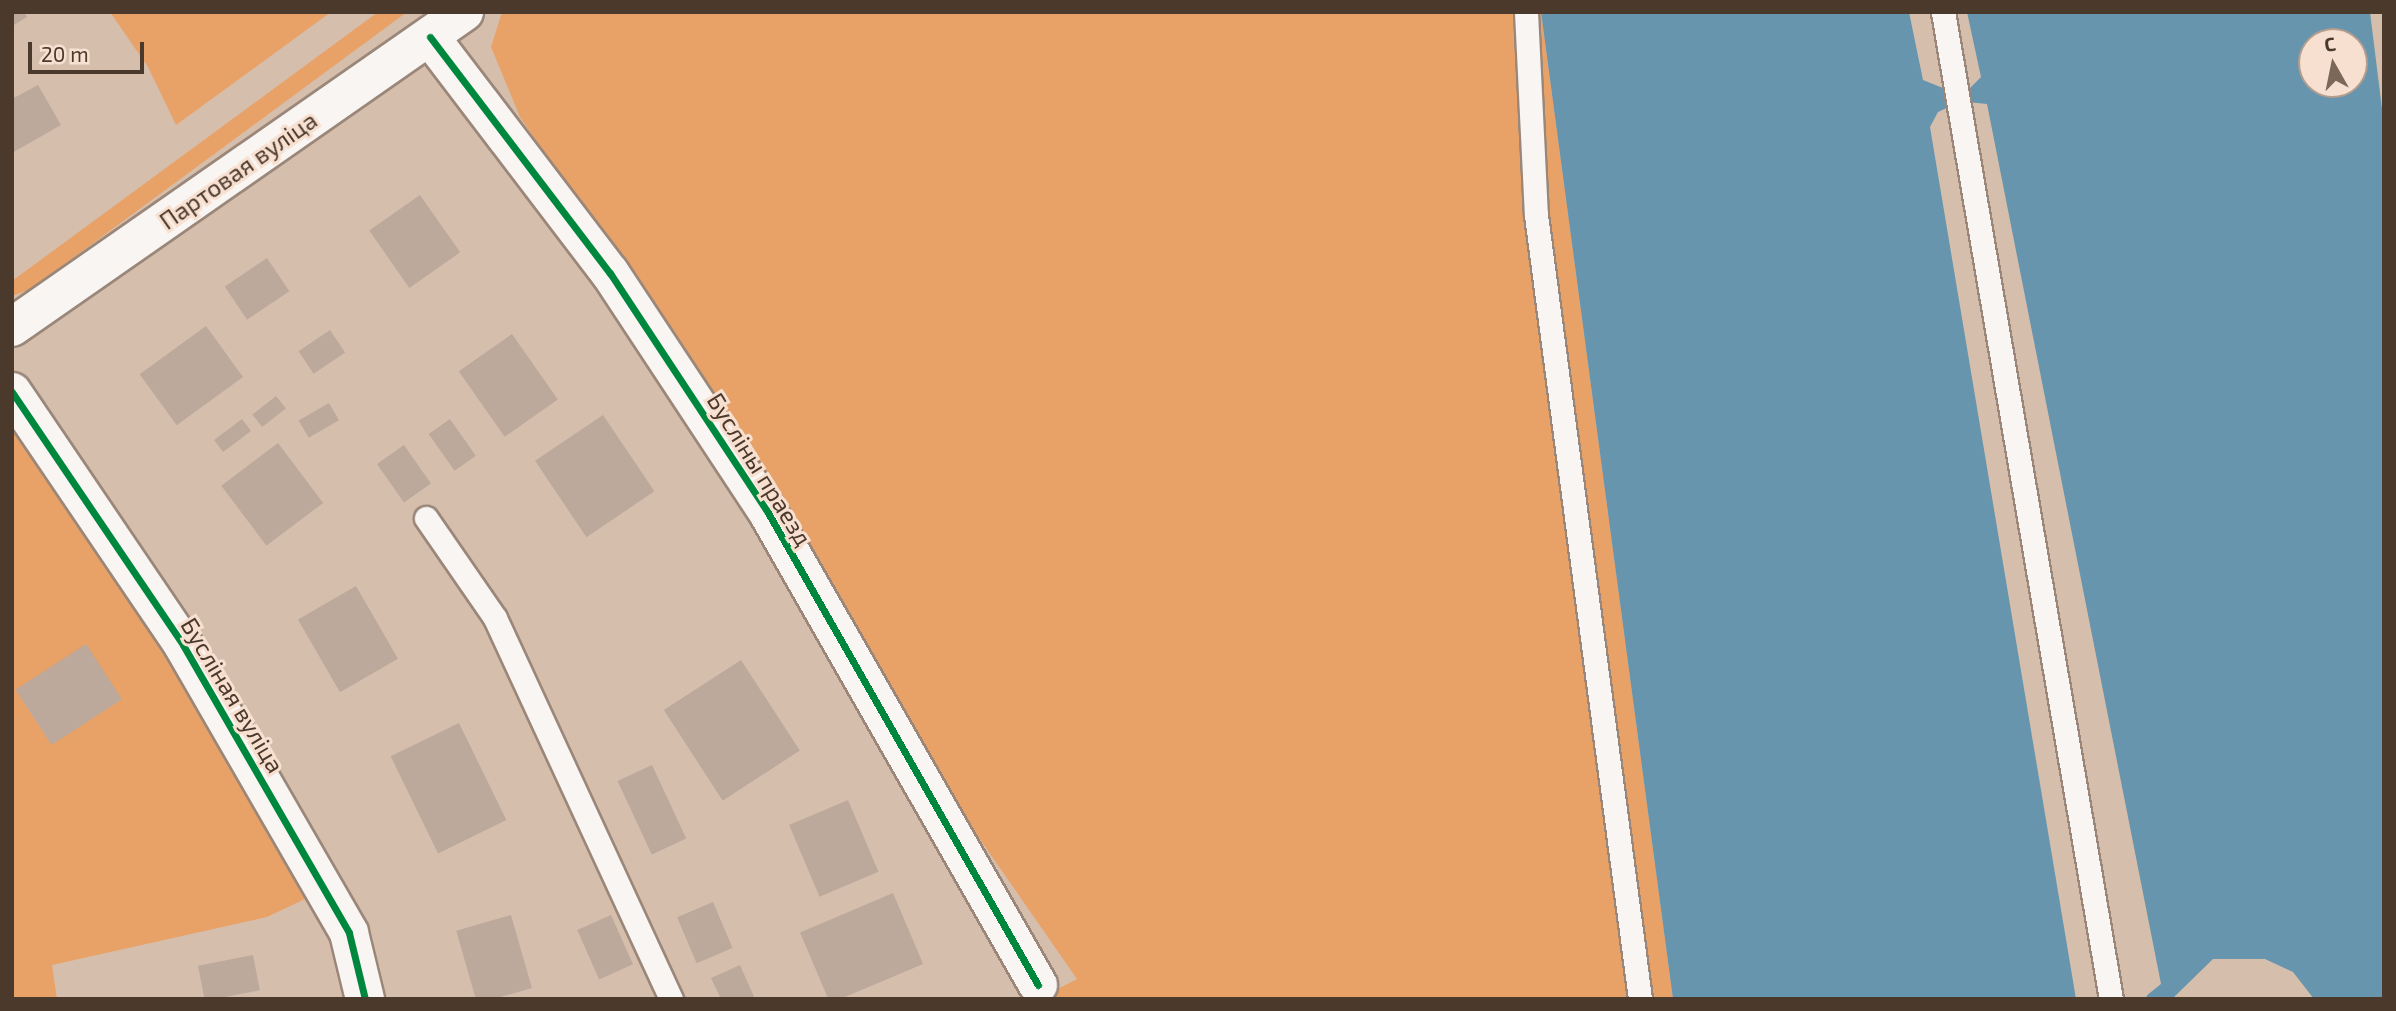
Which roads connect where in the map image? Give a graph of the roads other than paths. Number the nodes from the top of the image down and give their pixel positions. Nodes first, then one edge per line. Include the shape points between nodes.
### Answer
1 (464, 12) edge
2 (1526, 12) edge
3 (1943, 12) edge
4 (430, 37) junction
5 (12, 327) edge
6 (12, 391) edge
7 (426, 519) dead end
8 (1038, 985) dead end
9 (365, 999) edge
10 (671, 999) edge
11 (1640, 999) edge
12 (2111, 999) edge

1 - 4 street, Партовая вуліца
2 - 11 lane via 1536,215
3 - 12 lane
4 - 5 street, Партовая вуліца
4 - 8 street, Бусліны праезд via 610,273 767,511
6 - 9 street, Бусліная вуліца via 190,657 349,933
7 - 10 lane via 495,618

